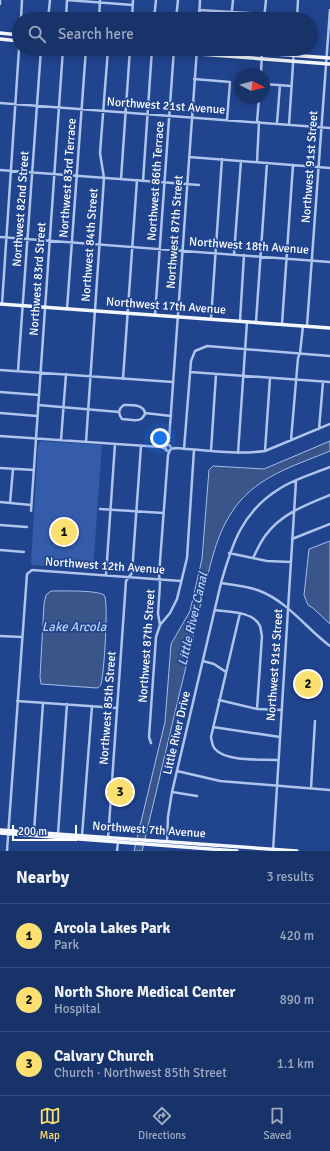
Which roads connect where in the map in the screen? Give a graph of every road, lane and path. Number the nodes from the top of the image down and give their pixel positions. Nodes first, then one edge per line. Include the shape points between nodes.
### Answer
1 (0, 0) edge
2 (22, 0) edge
3 (50, 0) edge
4 (67, 0) edge
5 (133, 0) edge
6 (156, 0) edge
7 (178, 0) edge
8 (200, 0) edge
9 (233, 0) edge
10 (266, 0) edge
11 (298, 0) edge
12 (100, 1) edge
13 (0, 4) edge
14 (133, 5) junction
15 (199, 10) joint
16 (330, 10) edge
17 (21, 12) edge
18 (49, 12) edge
19 (66, 12) edge
20 (99, 12) edge
21 (132, 12) edge
22 (155, 12) edge
23 (177, 12) edge
24 (232, 12) joint
25 (264, 12) edge
26 (297, 12) edge
27 (0, 33) edge
28 (12, 34) edge
29 (0, 39) edge
30 (12, 40) edge
31 (18, 56) edge
32 (41, 56) edge
33 (63, 56) edge
34 (86, 56) edge
35 (107, 56) edge
36 (130, 56) edge
37 (152, 56) edge
38 (174, 56) edge
39 (196, 56) edge
40 (229, 56) edge
41 (294, 56) edge
42 (305, 56) edge
43 (328, 58) edge
44 (262, 59) junction
45 (294, 61) junction
46 (328, 64) edge
47 (261, 68) edge
48 (194, 79) junction
49 (270, 84) edge
50 (280, 85) junction
51 (291, 86) junction
52 (0, 103) edge
53 (259, 104) edge
54 (15, 105) junction
55 (37, 106) junction
56 (59, 108) junction
57 (82, 109) junction
58 (103, 111) junction
59 (126, 112) junction
60 (147, 114) junction
61 (169, 116) junction
62 (192, 118) junction
63 (227, 120) junction
64 (258, 122) junction
65 (277, 123) junction
66 (289, 125) junction
67 (321, 128) junction
68 (330, 128) edge
69 (189, 157) junction
70 (222, 159) junction
71 (241, 161) junction
72 (257, 162) junction
73 (267, 163) junction
74 (293, 165) junction
75 (319, 167) junction
76 (330, 168) edge
77 (0, 170) edge
78 (11, 171) junction
79 (32, 172) junction
80 (54, 174) junction
81 (77, 176) junction
82 (104, 178) junction
83 (121, 179) junction
84 (137, 180) junction
85 (143, 181) junction
86 (165, 182) junction
87 (187, 184) junction
88 (199, 185) dead end
89 (0, 237) edge
90 (6, 237) junction
91 (27, 239) junction
92 (49, 240) junction
93 (72, 242) junction
94 (99, 244) junction
95 (133, 247) junction
96 (160, 249) junction
97 (182, 251) junction
98 (215, 253) junction
99 (234, 254) junction
100 (244, 255) junction
101 (260, 256) junction
102 (286, 258) junction
103 (312, 260) junction
104 (330, 262) edge
105 (1, 304) edge
106 (23, 306) junction
107 (45, 307) junction
108 (67, 309) junction
109 (94, 311) junction
110 (128, 313) junction
111 (155, 315) junction
112 (178, 316) junction
113 (211, 319) junction
114 (240, 321) junction
115 (247, 322) junction
116 (256, 322) junction
117 (282, 324) junction
118 (305, 326) junction
119 (330, 328) edge
120 (245, 349) junction
121 (300, 353) junction
122 (330, 356) edge
123 (0, 370) edge
124 (18, 371) junction
125 (190, 372) junction
126 (41, 373) junction
127 (66, 374) junction
128 (216, 374) junction
129 (90, 376) junction
130 (243, 376) junction
131 (123, 378) junction
132 (270, 378) junction
133 (296, 380) junction
134 (173, 382) junction
135 (323, 382) junction
136 (330, 382) edge
137 (0, 392) edge
138 (39, 395) junction
139 (38, 405) junction
140 (63, 407) junction
141 (88, 409) junction
142 (119, 412) junction
143 (0, 413) edge
144 (145, 413) junction
145 (38, 416) junction
146 (171, 416) junction
147 (330, 424) edge
148 (319, 429) junction
149 (0, 436) edge
150 (36, 438) junction
151 (61, 440) junction
152 (292, 440) junction
153 (86, 442) junction
154 (115, 444) junction
155 (141, 446) junction
156 (168, 448) junction
157 (184, 449) junction
158 (194, 450) junction
159 (265, 450) junction
160 (211, 451) junction
161 (238, 453) junction
162 (330, 467) edge
163 (0, 468) edge
164 (13, 469) junction
165 (34, 470) junction
166 (296, 481) junction
167 (330, 495) edge
168 (0, 502) edge
169 (10, 503) junction
170 (31, 505) junction
171 (100, 509) dead end
172 (110, 510) junction
173 (294, 510) junction
174 (31, 511) dead end
175 (136, 512) junction
176 (164, 513) junction
177 (330, 524) edge
178 (0, 525) edge
179 (27, 527) dead end
180 (292, 539) junction
181 (0, 550) edge
182 (24, 552) dead end
183 (229, 553) junction
184 (253, 558) junction
185 (291, 562) junction
186 (106, 575) junction
187 (129, 577) junction
188 (159, 579) junction
189 (181, 581) junction
190 (221, 583) junction
191 (288, 609) junction
192 (215, 610) junction
193 (240, 613) junction
194 (160, 626) junction
195 (0, 636) edge
196 (22, 637) junction
197 (330, 646) edge
198 (203, 661) junction
199 (226, 672) junction
200 (219, 700) junction
201 (17, 702) junction
202 (42, 703) junction
203 (67, 704) junction
204 (92, 706) junction
205 (117, 708) junction
206 (257, 709) junction
207 (282, 710) junction
208 (314, 721) dead end
209 (213, 727) junction
210 (280, 737) junction
211 (151, 743) dead end
212 (278, 760) junction
213 (177, 771) junction
214 (277, 786) junction
215 (311, 788) junction
216 (330, 790) edge
217 (172, 792) junction
218 (197, 796) dead end
219 (0, 830) edge
220 (8, 832) junction
221 (34, 832) junction
222 (0, 833) edge
223 (58, 834) junction
224 (82, 836) junction
225 (54, 837) junction
226 (108, 839) junction
227 (136, 841) junction
228 (118, 842) junction
229 (167, 844) junction
230 (273, 850) edge
231 (7, 851) edge
232 (117, 851) edge
233 (237, 851) edge
234 (297, 851) edge

1 - 13 street
2 - 17 street
3 - 18 street
4 - 12 street
4 - 19 street
5 - 14 street
6 - 22 street
7 - 23 street
8 - 15 street
9 - 24 street
10 - 25 street
11 - 26 street
12 - 14 street
12 - 20 street
14 - 21 street
15 - 24 street
16 - 43 street, Northwest 91st Street
27 - 28 main road
29 - 30 main road
31 - 54 street
32 - 55 street, Northwest 82nd Street
33 - 56 street, Northwest 83rd Street
34 - 57 street, Northwest 83rd Terrace
35 - 58 street, Northwest 84th Street
36 - 59 street
37 - 60 street
38 - 61 street, Northwest 86th Terrace
39 - 48 street, Northwest 87th Street
40 - 44 main road
41 - 45 street
42 - 43 main road
43 - 46 street, Northwest 91st Street
44 - 45 main road
44 - 47 street
45 - 46 main road
45 - 51 street
46 - 67 street, Northwest 91st Street
48 - 62 street, Northwest 87th Street
48 - 63 street via 230,82
49 - 50 street
50 - 51 street
50 - 65 street
51 - 66 street
52 - 54 street, Northwest 21st Avenue
53 - 64 street
54 - 55 street, Northwest 21st Avenue
54 - 78 street
55 - 56 street, Northwest 21st Avenue
55 - 79 street, Northwest 82nd Street
56 - 57 street, Northwest 21st Avenue
56 - 80 street, Northwest 83rd Street
57 - 58 street, Northwest 21st Avenue
57 - 81 street, Northwest 83rd Terrace
58 - 59 street, Northwest 21st Avenue
58 - 82 street, Northwest 84th Street via 100,153
59 - 60 street, Northwest 21st Avenue
59 - 83 street
60 - 61 street, Northwest 21st Avenue
60 - 85 street
61 - 62 street, Northwest 21st Avenue
61 - 86 street, Northwest 86th Terrace
62 - 63 street, Northwest 21st Avenue
62 - 69 street, Northwest 87th Street
63 - 64 street, Northwest 21st Avenue
64 - 65 street, Northwest 21st Avenue
64 - 72 street
65 - 66 street, Northwest 21st Avenue
66 - 67 street, Northwest 21st Avenue
67 - 68 street, Northwest 21st Avenue
67 - 75 street, Northwest 91st Street
69 - 70 street
69 - 87 street, Northwest 87th Street
70 - 71 street
70 - 98 street
71 - 72 street
71 - 99 street
72 - 73 street
73 - 74 street
73 - 101 street
74 - 75 street
74 - 102 street
75 - 76 street
75 - 103 street, Northwest 91st Street
77 - 78 street
78 - 79 street
78 - 90 street
79 - 80 street
79 - 91 street, Northwest 82nd Street
80 - 81 street
80 - 92 street, Northwest 83rd Street
81 - 82 street
81 - 93 street, Northwest 83rd Terrace
82 - 83 street
82 - 94 street, Northwest 84th Street
83 - 84 street
84 - 85 street
84 - 95 street
85 - 86 street
86 - 87 street
86 - 96 street, Northwest 86th Terrace
87 - 88 street
87 - 97 street, Northwest 87th Street
89 - 90 street, Northwest 18th Avenue
90 - 91 street, Northwest 18th Avenue
90 - 105 street
91 - 92 street, Northwest 18th Avenue
91 - 106 street, Northwest 82nd Street
92 - 93 street, Northwest 18th Avenue
92 - 107 street, Northwest 83rd Street
93 - 94 street, Northwest 18th Avenue
93 - 108 street, Northwest 83rd Terrace
94 - 95 street, Northwest 18th Avenue
94 - 109 street, Northwest 84th Street
95 - 96 street, Northwest 18th Avenue
95 - 110 street
96 - 97 street, Northwest 18th Avenue
96 - 111 street, Northwest 86th Terrace
97 - 98 street, Northwest 18th Avenue
97 - 112 street, Northwest 87th Street
98 - 99 street, Northwest 18th Avenue
98 - 113 street
99 - 100 street, Northwest 18th Avenue
100 - 101 street, Northwest 18th Avenue
100 - 114 street
101 - 102 street, Northwest 18th Avenue
101 - 116 street
102 - 103 street, Northwest 18th Avenue
102 - 117 street
103 - 104 street, Northwest 18th Avenue
103 - 118 street, Northwest 91st Street
105 - 106 main road, Northwest 17th Avenue
106 - 107 main road, Northwest 17th Avenue
106 - 124 street, Northwest 82nd Street
107 - 108 main road, Northwest 17th Avenue
107 - 126 street, Northwest 83rd Street
108 - 109 main road, Northwest 17th Avenue
109 - 110 main road, Northwest 17th Avenue
109 - 129 street, Northwest 84th Street
110 - 111 main road, Northwest 17th Avenue
110 - 131 street
111 - 112 main road, Northwest 17th Avenue
112 - 113 main road, Northwest 17th Avenue
112 - 134 street, Northwest 87th Street
113 - 114 main road, Northwest 17th Avenue
114 - 115 main road, Northwest 17th Avenue
115 - 116 main road, Northwest 17th Avenue
115 - 120 street
116 - 117 main road, Northwest 17th Avenue
117 - 118 main road, Northwest 17th Avenue
118 - 119 main road, Northwest 17th Avenue
118 - 121 street, Northwest 91st Street
120 - 121 street
120 - 125 street via 207,346 201,348 195,351
120 - 130 street
121 - 122 street
121 - 133 street, Northwest 91st Street
123 - 124 street
124 - 126 street
125 - 128 street
125 - 157 street
126 - 127 street
126 - 138 street, Northwest 83rd Street
127 - 129 street
127 - 140 street
128 - 130 street
128 - 160 street
129 - 131 street
129 - 141 street, Northwest 84th Street
130 - 132 street
130 - 161 street
131 - 134 street
132 - 133 street
132 - 159 street
133 - 135 street
133 - 152 street, Northwest 91st Street
134 - 146 street, Northwest 87th Street
135 - 136 street
135 - 148 street
137 - 138 street
138 - 139 street, Northwest 83rd Street
139 - 140 street
139 - 145 street, Northwest 83rd Street
140 - 141 street
140 - 151 street
141 - 142 street
141 - 153 street, Northwest 84th Street
142 - 144 street via 124,405 140,406
142 - 144 street via 122,419 141,419
143 - 145 street
144 - 146 street
145 - 150 street, Northwest 83rd Street
146 - 156 street, Northwest 87th Street
147 - 148 street
148 - 152 street
149 - 150 street
150 - 151 street
150 - 165 street, Northwest 83rd Street
151 - 153 street
152 - 159 street
153 - 154 street
154 - 155 street
154 - 172 street
155 - 156 street
155 - 175 street, Northwest 85th Street
156 - 157 street
156 - 176 street, Northwest 87th Street
157 - 158 street
158 - 160 street
158 - 189 street via 187,558
159 - 161 street
160 - 161 street
162 - 166 street, Little River Drive
163 - 164 street
164 - 165 street
164 - 169 street
165 - 170 street, Northwest 83rd Street
166 - 173 street, Northwest 91st Street
166 - 183 street, Little River Drive via 279,489 258,505 236,535
167 - 173 street
168 - 169 street
169 - 170 street
170 - 174 street, Northwest 83rd Street
171 - 172 street
172 - 175 street
172 - 186 street
173 - 180 street, Northwest 91st Street
173 - 184 street via 274,524
175 - 176 street
175 - 187 street, Northwest 85th Street via 132,573
176 - 188 street, Northwest 87th Street
177 - 180 street
178 - 179 street
180 - 185 street, Northwest 91st Street
181 - 182 street
183 - 184 street
183 - 190 street, Little River Drive
184 - 185 street
185 - 191 street, Northwest 91st Street
186 - 187 street, Northwest 12th Avenue
186 - 196 street, Northwest 12th Avenue via 32,570 28,572
187 - 188 street, Northwest 12th Avenue
187 - 205 street, Northwest 85th Street via 126,580
188 - 189 street, Northwest 12th Avenue
188 - 194 street, Northwest 87th Street
189 - 194 street via 177,600
190 - 191 street via 260,591
190 - 192 street, Little River Drive
191 - 197 street
191 - 207 street, Northwest 91st Street
192 - 193 street
192 - 198 street, Little River Drive
193 - 199 street
193 - 206 street via 256,620 262,636
194 - 211 street, Northwest 87th Street via 156,637 149,737
195 - 196 street
196 - 201 street
198 - 199 street via 214,664
198 - 213 street, Little River Drive
199 - 200 street
200 - 206 street
200 - 209 street
201 - 202 street
201 - 220 street
202 - 203 street
202 - 221 street
203 - 204 street
203 - 223 street
204 - 205 street
204 - 224 street
205 - 226 street, Northwest 85th Street
206 - 207 street
207 - 210 street, Northwest 91st Street
208 - 215 street
209 - 210 street
209 - 212 street via 211,737 214,748 220,753 229,757
210 - 212 street, Northwest 91st Street
212 - 214 street, Northwest 91st Street
213 - 214 street via 220,781
213 - 217 street, Little River Drive
214 - 215 street
214 - 230 street, Northwest 91st Street
215 - 216 street
217 - 218 street
217 - 229 street, Little River Drive
219 - 220 main road, Northwest 7th Avenue
220 - 221 main road, Northwest 7th Avenue
220 - 222 main road, Northwest 7th Avenue
220 - 225 main road, Northwest 7th Avenue
220 - 231 street
221 - 223 main road, Northwest 7th Avenue
223 - 224 main road, Northwest 7th Avenue
223 - 225 main road
224 - 226 main road, Northwest 7th Avenue
225 - 226 main road, Northwest 7th Avenue
226 - 227 main road, Northwest 7th Avenue
226 - 228 main road, Northwest 7th Avenue
227 - 228 main road, Northwest 7th Avenue
227 - 229 main road, Northwest 7th Avenue
228 - 232 street
229 - 230 main road, Northwest 7th Avenue
229 - 233 main road, Northwest 7th Avenue
230 - 234 main road, Northwest 7th Avenue

